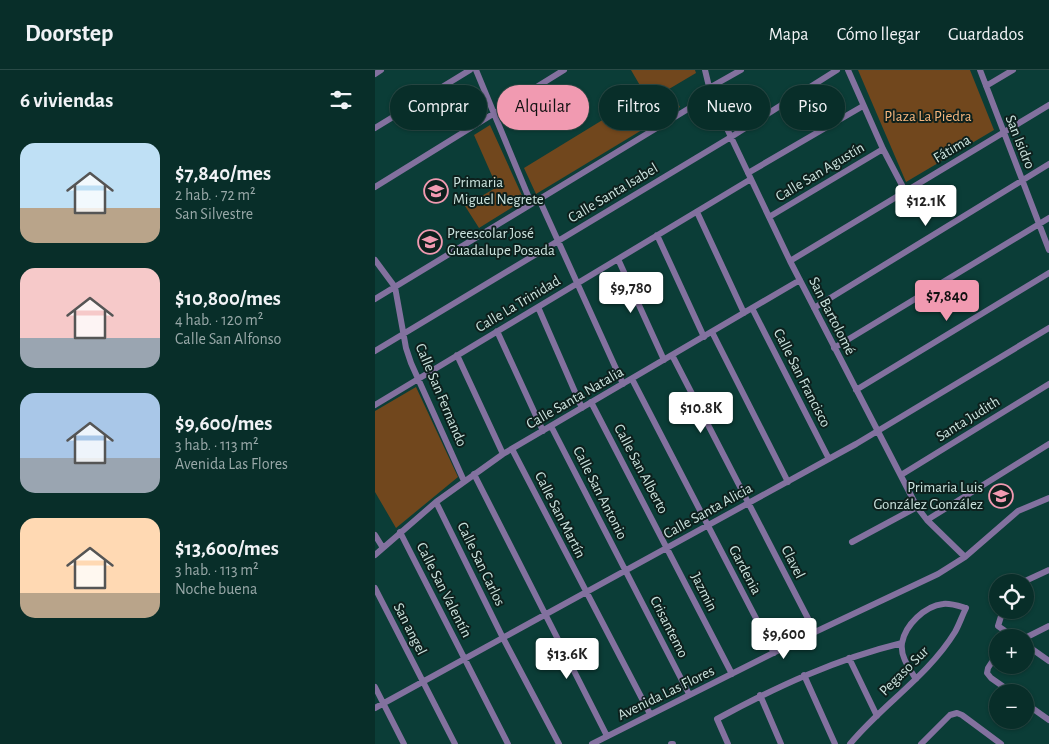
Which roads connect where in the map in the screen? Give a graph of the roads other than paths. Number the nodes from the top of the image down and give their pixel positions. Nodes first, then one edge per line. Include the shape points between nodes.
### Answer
1 (381, 70) edge
2 (470, 70) edge
3 (476, 70) edge
4 (564, 70) edge
5 (705, 70) edge
6 (741, 70) edge
7 (837, 70) edge
8 (848, 70) edge
9 (979, 70) edge
10 (1013, 70) edge
11 (375, 74) edge
12 (708, 85) edge
13 (720, 85) edge
14 (986, 86) junction
15 (1049, 105) edge
16 (688, 106) edge
17 (863, 106) junction
18 (495, 113) junction
19 (375, 128) edge
20 (728, 130) edge
21 (1003, 133) junction
22 (731, 137) junction
23 (883, 149) junction
24 (1049, 164) edge
25 (750, 176) junction
26 (1022, 180) junction
27 (375, 187) edge
28 (905, 191) junction
29 (539, 199) junction
30 (531, 203) junction
31 (697, 212) junction
32 (769, 217) junction
33 (1049, 218) edge
34 (1039, 224) junction
35 (657, 235) junction
36 (559, 240) junction
37 (1049, 250) edge
38 (618, 259) junction
39 (375, 260) edge
40 (790, 261) junction
41 (1049, 273) edge
42 (800, 280) junction
43 (578, 283) junction
44 (395, 288) junction
45 (375, 299) edge
46 (538, 307) junction
47 (752, 308) junction
48 (814, 308) junction
49 (744, 313) junction
50 (1049, 328) edge
51 (497, 331) junction
52 (712, 332) junction
53 (403, 334) junction
54 (704, 336) junction
55 (834, 348) junction
56 (375, 351) edge
57 (457, 355) junction
58 (672, 355) junction
59 (664, 360) junction
60 (418, 379) junction
61 (631, 379) junction
62 (623, 384) junction
63 (1049, 384) edge
64 (855, 390) junction
65 (591, 402) junction
66 (375, 405) edge
67 (582, 408) junction
68 (551, 426) junction
69 (543, 431) junction
70 (879, 431) junction
71 (1049, 444) edge
72 (512, 449) junction
73 (503, 454) junction
74 (829, 459) junction
75 (474, 474) junction
76 (901, 475) junction
77 (464, 481) junction
78 (788, 482) junction
79 (1049, 498) edge
80 (436, 502) junction
81 (749, 503) junction
82 (917, 507) junction
83 (927, 520) junction
84 (708, 526) junction
85 (400, 532) junction
86 (375, 535) edge
87 (853, 542) dead end
88 (383, 548) junction
89 (667, 548) junction
90 (375, 555) edge
91 (965, 557) junction
92 (1049, 570) edge
93 (626, 571) junction
94 (1034, 577) edge
95 (375, 588) edge
96 (586, 593) junction
97 (546, 615) junction
98 (1049, 626) edge
99 (815, 632) junction
100 (1034, 634) edge
101 (503, 638) junction
102 (902, 643) junction
103 (1034, 650) edge
104 (774, 653) junction
105 (849, 658) junction
106 (465, 659) junction
107 (1049, 661) edge
108 (989, 666) edge
109 (732, 674) junction
110 (804, 675) junction
111 (916, 679) junction
112 (423, 682) junction
113 (1001, 684) edge
114 (375, 687) edge
115 (689, 694) junction
116 (760, 695) junction
117 (384, 703) junction
118 (375, 708) edge
119 (1034, 709) edge
120 (649, 714) junction
121 (877, 716) junction
122 (1049, 720) edge
123 (607, 736) junction
124 (992, 742) edge
125 (405, 744) edge
126 (455, 744) edge
127 (508, 744) edge
128 (559, 744) edge
129 (592, 744) edge
130 (727, 744) edge
131 (781, 744) edge
132 (835, 744) edge
133 (850, 744) edge
134 (921, 744) edge
135 (1001, 744) edge

1 - 11 street
2 - 19 street
3 - 18 street
4 - 18 street
5 - 12 street, San Bartolomé
6 - 13 street
7 - 22 street, Calle Santa Isabel
8 - 17 street
9 - 14 street, San Isidro
10 - 14 street
14 - 21 street, San Isidro
15 - 21 street, Fátima
16 - 29 street
17 - 23 street
17 - 25 street, Calle La Trinidad
18 - 27 street
18 - 30 street
20 - 22 street, San Bartolomé
21 - 26 street, San Isidro
21 - 28 street, Fátima
22 - 25 street, San Bartolomé
22 - 36 street, Calle Santa Isabel
23 - 28 street
23 - 32 street, Calle San Agustín
24 - 26 street
25 - 31 street, Calle La Trinidad
25 - 32 street, San Bartolomé
26 - 34 street, San Isidro
26 - 48 street
28 - 40 street, Fátima
29 - 30 street
29 - 36 street
30 - 44 street
31 - 35 street, Calle La Trinidad
31 - 49 street
32 - 40 street, San Bartolomé
33 - 34 street
34 - 37 street, San Isidro
34 - 55 street
35 - 38 street, Calle La Trinidad
35 - 54 street
36 - 43 street
36 - 53 street, Calle Santa Isabel
38 - 43 street, Calle La Trinidad
38 - 59 street
39 - 44 street
40 - 42 street, San Bartolomé
41 - 64 street
42 - 47 street, Calle Santa Natalia
42 - 48 street, San Bartolomé
43 - 46 street, Calle La Trinidad
43 - 62 street
44 - 45 street
44 - 53 street, Calle San Fernando
46 - 51 street, Calle La Trinidad
46 - 67 street
47 - 49 street, Calle Santa Natalia
47 - 74 street, Calle San Francisco
48 - 55 street, San Bartolomé
49 - 52 street, Calle Santa Natalia
50 - 70 street, Calle Santa Alicia
51 - 57 street, Calle La Trinidad
51 - 69 street
52 - 54 street, Calle Santa Natalia
52 - 78 street
53 - 56 street, Calle Santa Isabel
53 - 60 street, Calle San Fernando
54 - 58 street, Calle Santa Natalia
55 - 64 street, San Bartolomé
57 - 60 street, Calle La Trinidad
57 - 73 street
58 - 59 street, Calle Santa Natalia
58 - 81 street, Clavel
59 - 61 street, Calle Santa Natalia
60 - 66 street, Calle La Trinidad
60 - 77 street, Calle San Fernando
61 - 62 street, Calle Santa Natalia
61 - 84 street, Gardenia
62 - 65 street, Calle Santa Natalia
63 - 76 street, Santa Judith
64 - 70 street, San Bartolomé
65 - 67 street, Calle Santa Natalia
65 - 89 street, Calle San Alberto
67 - 68 street, Calle Santa Natalia
68 - 69 street, Calle Santa Natalia
68 - 93 street, Calle San Antonio
69 - 72 street, Calle Santa Natalia
70 - 74 street, Calle Santa Alicia
70 - 76 street, San Bartolomé
71 - 83 street
72 - 73 street, Calle Santa Natalia
72 - 96 street, Calle San Martín
73 - 75 street, Calle Santa Natalia
74 - 78 street, Calle Santa Alicia
75 - 77 street, Calle Santa Natalia
75 - 97 street
76 - 82 street, San Bartolomé
77 - 80 street, Calle Santa Natalia
78 - 81 street, Calle Santa Alicia
79 - 91 street, Avenida Las Flores via 1018,511
80 - 85 street, Calle Santa Natalia
80 - 101 street, Calle San Carlos
81 - 84 street, Calle Santa Alicia
81 - 99 street, Clavel
82 - 83 street, San Bartolomé
82 - 87 street
83 - 91 street, San Bartolomé
84 - 89 street, Calle Santa Alicia
84 - 104 street, Gardenia
85 - 88 street, Calle Santa Natalia
85 - 106 street, Calle San Valentín
86 - 88 street
88 - 90 street, Calle Santa Natalia
89 - 93 street, Calle Santa Alicia
89 - 109 street, Jazmin
91 - 99 street, Avenida Las Flores via 938,574
92 - 94 street
93 - 96 street, Calle Santa Alicia
93 - 115 street, Crisantemo
95 - 112 street, San angel
96 - 97 street, Calle Santa Alicia
96 - 120 street, Calle San Martín
97 - 101 street, Calle Santa Alicia
97 - 123 street
98 - 100 street
99 - 104 street, Avenida Las Flores
101 - 106 street, Calle Santa Alicia
101 - 128 street, Calle San Carlos
102 - 105 street
102 - 111 street via 905,661
102 - 111 street, Pegaso Sur via 912,623 927,610 945,604 966,608 955,632
103 - 107 street
104 - 109 street, Avenida Las Flores
105 - 110 street
105 - 121 street
106 - 112 street, Calle Santa Alicia
106 - 127 street, Calle San Valentín
108 - 113 street via 987,673
109 - 115 street, Avenida Las Flores
110 - 116 street
110 - 132 street
111 - 121 street, Pegaso Sur
112 - 117 street, Calle Santa Alicia
112 - 126 street, San angel
114 - 117 street
115 - 120 street, Avenida Las Flores
116 - 130 street via 717,720
116 - 131 street
117 - 118 street, Calle Santa Alicia
117 - 125 street
119 - 122 street
120 - 123 street, Avenida Las Flores
121 - 133 street, Pegaso Sur
123 - 129 street, Avenida Las Flores
124 - 134 street via 957,713
124 - 135 street

